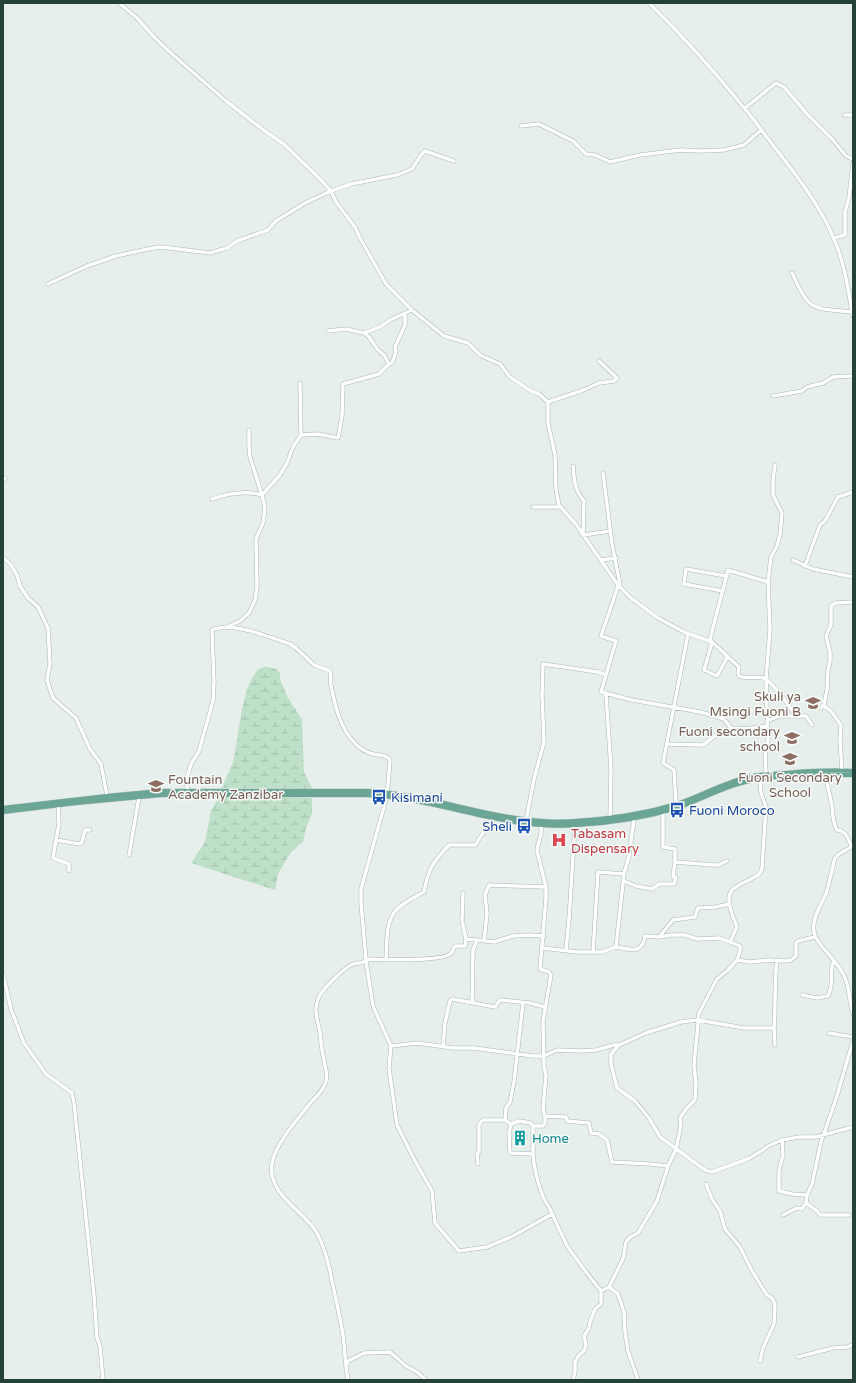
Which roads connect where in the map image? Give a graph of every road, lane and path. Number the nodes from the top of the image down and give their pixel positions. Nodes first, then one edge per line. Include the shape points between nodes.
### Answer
1 (120, 3) edge
2 (649, 3) edge
3 (745, 108) junction
4 (844, 115) dead end
5 (853, 115) edge
6 (521, 126) dead end
7 (761, 130) junction
8 (853, 159) edge
9 (454, 161) dead end
10 (853, 163) edge
11 (331, 191) junction
12 (834, 238) junction
13 (792, 273) dead end
14 (48, 284) dead end
15 (412, 310) junction
16 (405, 313) junction
17 (853, 314) edge
18 (328, 331) dead end
19 (364, 333) junction
20 (598, 361) dead end
21 (389, 364) junction
22 (853, 376) edge
23 (300, 383) dead end
24 (773, 396) dead end
25 (548, 402) junction
26 (249, 430) dead end
27 (301, 435) junction
28 (775, 465) dead end
29 (573, 466) dead end
30 (602, 473) dead end
31 (853, 492) edge
32 (262, 495) junction
33 (212, 498) dead end
34 (561, 507) junction
35 (533, 508) dead end
36 (611, 531) junction
37 (583, 535) junction
38 (3, 557) edge
39 (616, 558) junction
40 (601, 560) junction
41 (793, 560) dead end
42 (805, 566) junction
43 (726, 576) junction
44 (853, 577) edge
45 (768, 582) junction
46 (618, 585) junction
47 (723, 591) junction
48 (853, 602) edge
49 (228, 627) junction
50 (688, 634) junction
51 (712, 642) junction
52 (728, 656) junction
53 (606, 675) junction
54 (766, 679) junction
55 (606, 694) junction
56 (673, 708) junction
57 (797, 716) junction
58 (767, 721) junction
59 (812, 725) dead end
60 (767, 726) junction
61 (731, 728) junction
62 (667, 744) junction
63 (842, 771) junction
64 (853, 771) edge
65 (766, 774) junction
66 (826, 775) junction
67 (853, 775) edge
68 (760, 779) junction
69 (188, 790) junction
70 (216, 792) junction
71 (387, 794) junction
72 (107, 796) junction
73 (139, 797) junction
74 (676, 804) junction
75 (58, 805) junction
76 (3, 808) edge
77 (3, 812) edge
78 (663, 812) junction
79 (495, 818) junction
80 (610, 818) junction
81 (634, 819) junction
82 (526, 822) junction
83 (541, 826) junction
84 (575, 826) junction
85 (90, 830) dead end
86 (56, 840) junction
87 (852, 846) edge
88 (129, 855) dead end
89 (727, 861) dead end
90 (675, 862) junction
91 (69, 871) dead end
92 (624, 874) junction
93 (624, 881) junction
94 (546, 887) junction
95 (464, 893) dead end
96 (730, 904) junction
97 (544, 936) junction
98 (659, 937) junction
99 (815, 937) junction
100 (466, 939) junction
101 (476, 940) junction
102 (484, 941) junction
103 (730, 942) junction
104 (616, 947) junction
105 (542, 948) junction
106 (566, 950) junction
107 (593, 952) junction
108 (386, 960) junction
109 (737, 960) junction
110 (777, 960) junction
111 (366, 961) junction
112 (834, 961) junction
113 (3, 974) edge
114 (802, 996) dead end
115 (472, 1002) junction
116 (523, 1003) junction
117 (545, 1007) junction
118 (853, 1012) edge
119 (698, 1020) junction
120 (774, 1028) junction
121 (829, 1034) dead end
122 (853, 1037) edge
123 (853, 1041) edge
124 (619, 1045) junction
125 (775, 1045) dead end
126 (391, 1046) junction
127 (443, 1046) junction
128 (851, 1050) edge
129 (517, 1053) junction
130 (544, 1056) junction
131 (545, 1116) junction
132 (505, 1120) junction
133 (511, 1124) junction
134 (533, 1126) junction
135 (853, 1127) edge
136 (824, 1135) junction
137 (782, 1140) junction
138 (676, 1149) junction
139 (533, 1154) junction
140 (478, 1164) dead end
141 (668, 1166) junction
142 (706, 1184) dead end
143 (807, 1195) junction
144 (806, 1203) junction
145 (552, 1214) junction
146 (783, 1214) dead end
147 (848, 1215) dead end
148 (609, 1287) junction
149 (601, 1291) junction
150 (853, 1345) edge
151 (798, 1357) dead end
152 (760, 1361) dead end
153 (345, 1367) junction
154 (104, 1380) edge
155 (348, 1380) edge
156 (426, 1380) edge
157 (573, 1380) edge
158 (638, 1380) edge

1 - 11 street via 172,54 226,101 286,145
2 - 3 street
3 - 7 street
3 - 8 street via 776,83 784,87 846,156
4 - 5 street
6 - 7 street via 539,124 573,142 586,154 610,162 680,150 724,150 744,145
7 - 12 street via 812,198
9 - 11 street via 425,151 412,169 405,172
10 - 12 street via 844,220 845,235
11 - 14 street via 305,203 276,221 268,230 215,252 148,249 87,266
11 - 15 street via 355,227 386,284
12 - 17 street via 845,271
13 - 17 street via 802,294 813,306
15 - 16 street
15 - 25 street via 444,336 468,343 480,355 500,364 510,376
16 - 19 street
16 - 21 street via 405,325 392,363
18 - 19 street
19 - 21 street
20 - 25 street via 618,378
21 - 27 street via 379,374 343,384 338,438 318,434
22 - 24 street via 833,377 823,383 807,387 802,392
23 - 27 street
25 - 34 street via 548,423 555,455 556,490
26 - 32 street via 250,457
27 - 32 street via 293,447 288,464
28 - 45 street via 774,495 782,513 780,535 771,557
29 - 37 street via 575,484 579,496 584,501
30 - 36 street
31 - 42 street via 838,497 825,521 820,525
32 - 33 street via 253,492 232,493
32 - 49 street via 265,508 263,523 256,539 255,600 249,613
34 - 35 street
34 - 37 street
36 - 37 street
36 - 39 street
37 - 40 street
38 - 72 street via 11,565 28,598 38,607 48,628 50,664 47,680 53,698 76,718 90,749 101,764
39 - 40 street
39 - 46 street via 620,584
40 - 46 street
41 - 42 street
42 - 44 street
43 - 45 street via 728,570
43 - 47 street
43 - 47 street via 686,569 684,584
45 - 54 street via 770,629
46 - 50 street via 658,618
46 - 53 street via 601,636 616,641
47 - 51 street via 710,639
48 - 63 street via 835,603 831,606 831,625 826,636 830,661 827,690 822,707 831,711 841,725
49 - 69 street via 212,630 213,701 199,751 191,764 186,782
49 - 71 street via 240,628 290,644 314,665 330,671 335,703 347,735 363,750 389,758
50 - 51 street
50 - 56 street
51 - 52 street
51 - 52 street via 704,670 717,676
52 - 54 street via 739,666 738,673 742,678 753,676
53 - 55 street via 601,692
53 - 82 street via 543,664 544,742
54 - 57 street
54 - 58 street
55 - 56 street
55 - 80 street via 611,769
56 - 61 street via 724,719
56 - 62 street
57 - 58 street via 778,716
57 - 59 street via 806,716
58 - 60 street
60 - 61 street
60 - 65 street
61 - 62 street via 703,745
62 - 74 street via 663,763 674,770
63 - 64 main road
63 - 65 main road
65 - 74 main road via 740,779
66 - 67 main road
66 - 68 main road
66 - 87 street via 834,825 845,834
68 - 78 main road via 741,783
68 - 96 street via 766,807 762,868 757,876 733,889
69 - 70 main road
69 - 72 main road
70 - 71 main road
70 - 73 main road
71 - 79 main road
71 - 82 main road via 416,796
71 - 111 street via 361,889
72 - 76 main road
73 - 75 main road
73 - 88 street
74 - 80 main road
75 - 77 main road
75 - 86 street via 59,824
78 - 81 main road
78 - 90 street via 663,847 675,849
79 - 82 main road
79 - 108 street via 476,844 449,845 431,868 424,892 398,908 392,915
80 - 82 main road
81 - 84 main road
81 - 92 street
82 - 83 main road
83 - 84 main road
83 - 94 street via 542,833 537,851
84 - 106 street
85 - 86 street via 85,830 80,844
86 - 91 street via 53,858 69,864
87 - 99 street via 835,858 814,926
89 - 90 street via 714,865
90 - 93 street via 674,884 659,884 649,890
92 - 93 street
92 - 107 street via 598,872
93 - 104 street
94 - 97 street
94 - 102 street via 489,885 486,895
95 - 100 street via 462,921
96 - 98 street via 698,908 695,917 673,920
96 - 103 street via 737,927
97 - 102 street via 513,936 494,942
97 - 105 street
98 - 103 street via 671,935 696,939 718,938
98 - 104 street via 645,936 642,946 636,949
99 - 110 street via 796,943 794,958
99 - 112 street
100 - 101 street
100 - 108 street via 465,946 455,946 448,956
101 - 102 street
101 - 115 street via 473,950
103 - 109 street via 740,946
104 - 107 street
105 - 106 street
105 - 117 street via 540,969 550,973
106 - 107 street
108 - 111 street
109 - 110 street
109 - 119 street via 717,979 703,1004
110 - 120 street
111 - 126 street via 373,1006
111 - 153 street via 353,964 345,970 326,987 318,1001 316,1016 326,1083 293,1125 276,1151 271,1165 272,1176 280,1192 313,1226 324,1248 341,1324
112 - 114 street via 832,990 828,996
112 - 118 street via 846,978 849,1003
113 - 154 street via 11,1009 24,1043 46,1074 72,1093 97,1338
115 - 116 street via 495,1007 500,1000
115 - 127 street via 451,1000
116 - 117 street
116 - 129 street
117 - 130 street
119 - 120 street via 744,1028
119 - 124 street via 681,1022 646,1033
119 - 138 street via 694,1065 695,1100 680,1118
120 - 125 street
121 - 122 street
123 - 128 street
124 - 130 street via 596,1050 558,1050
124 - 138 street via 612,1054 611,1064 617,1088 635,1101 660,1137
126 - 127 street via 418,1043
126 - 145 street via 389,1068 397,1125 432,1191 435,1223 458,1250 487,1247
127 - 129 street
128 - 136 street
129 - 130 street
129 - 132 street via 514,1082
130 - 131 street
131 - 134 street via 543,1126
131 - 141 street via 566,1117 567,1121 589,1123 593,1134 599,1134 607,1140 612,1162
132 - 133 street
132 - 140 street via 483,1120 479,1124
133 - 134 street via 519,1121 531,1123
133 - 139 street via 510,1153
134 - 139 street
135 - 136 street
136 - 137 street
136 - 143 street
137 - 138 street via 748,1159 712,1172 705,1170
137 - 143 street via 783,1155 778,1191
138 - 141 street
139 - 145 street via 540,1187
141 - 148 street via 658,1201 638,1233 626,1242 623,1259
142 - 152 street via 720,1211 725,1230 740,1247 752,1271 775,1304 774,1324 762,1348
143 - 144 street
144 - 146 street via 802,1208
144 - 147 street via 820,1215
145 - 149 street via 567,1246
148 - 149 street
148 - 158 street via 618,1294 624,1312 628,1351
149 - 157 street via 601,1304 595,1309 584,1336 586,1345 575,1362 576,1372
150 - 151 street
153 - 155 street
153 - 156 street via 348,1361 364,1353 390,1352

